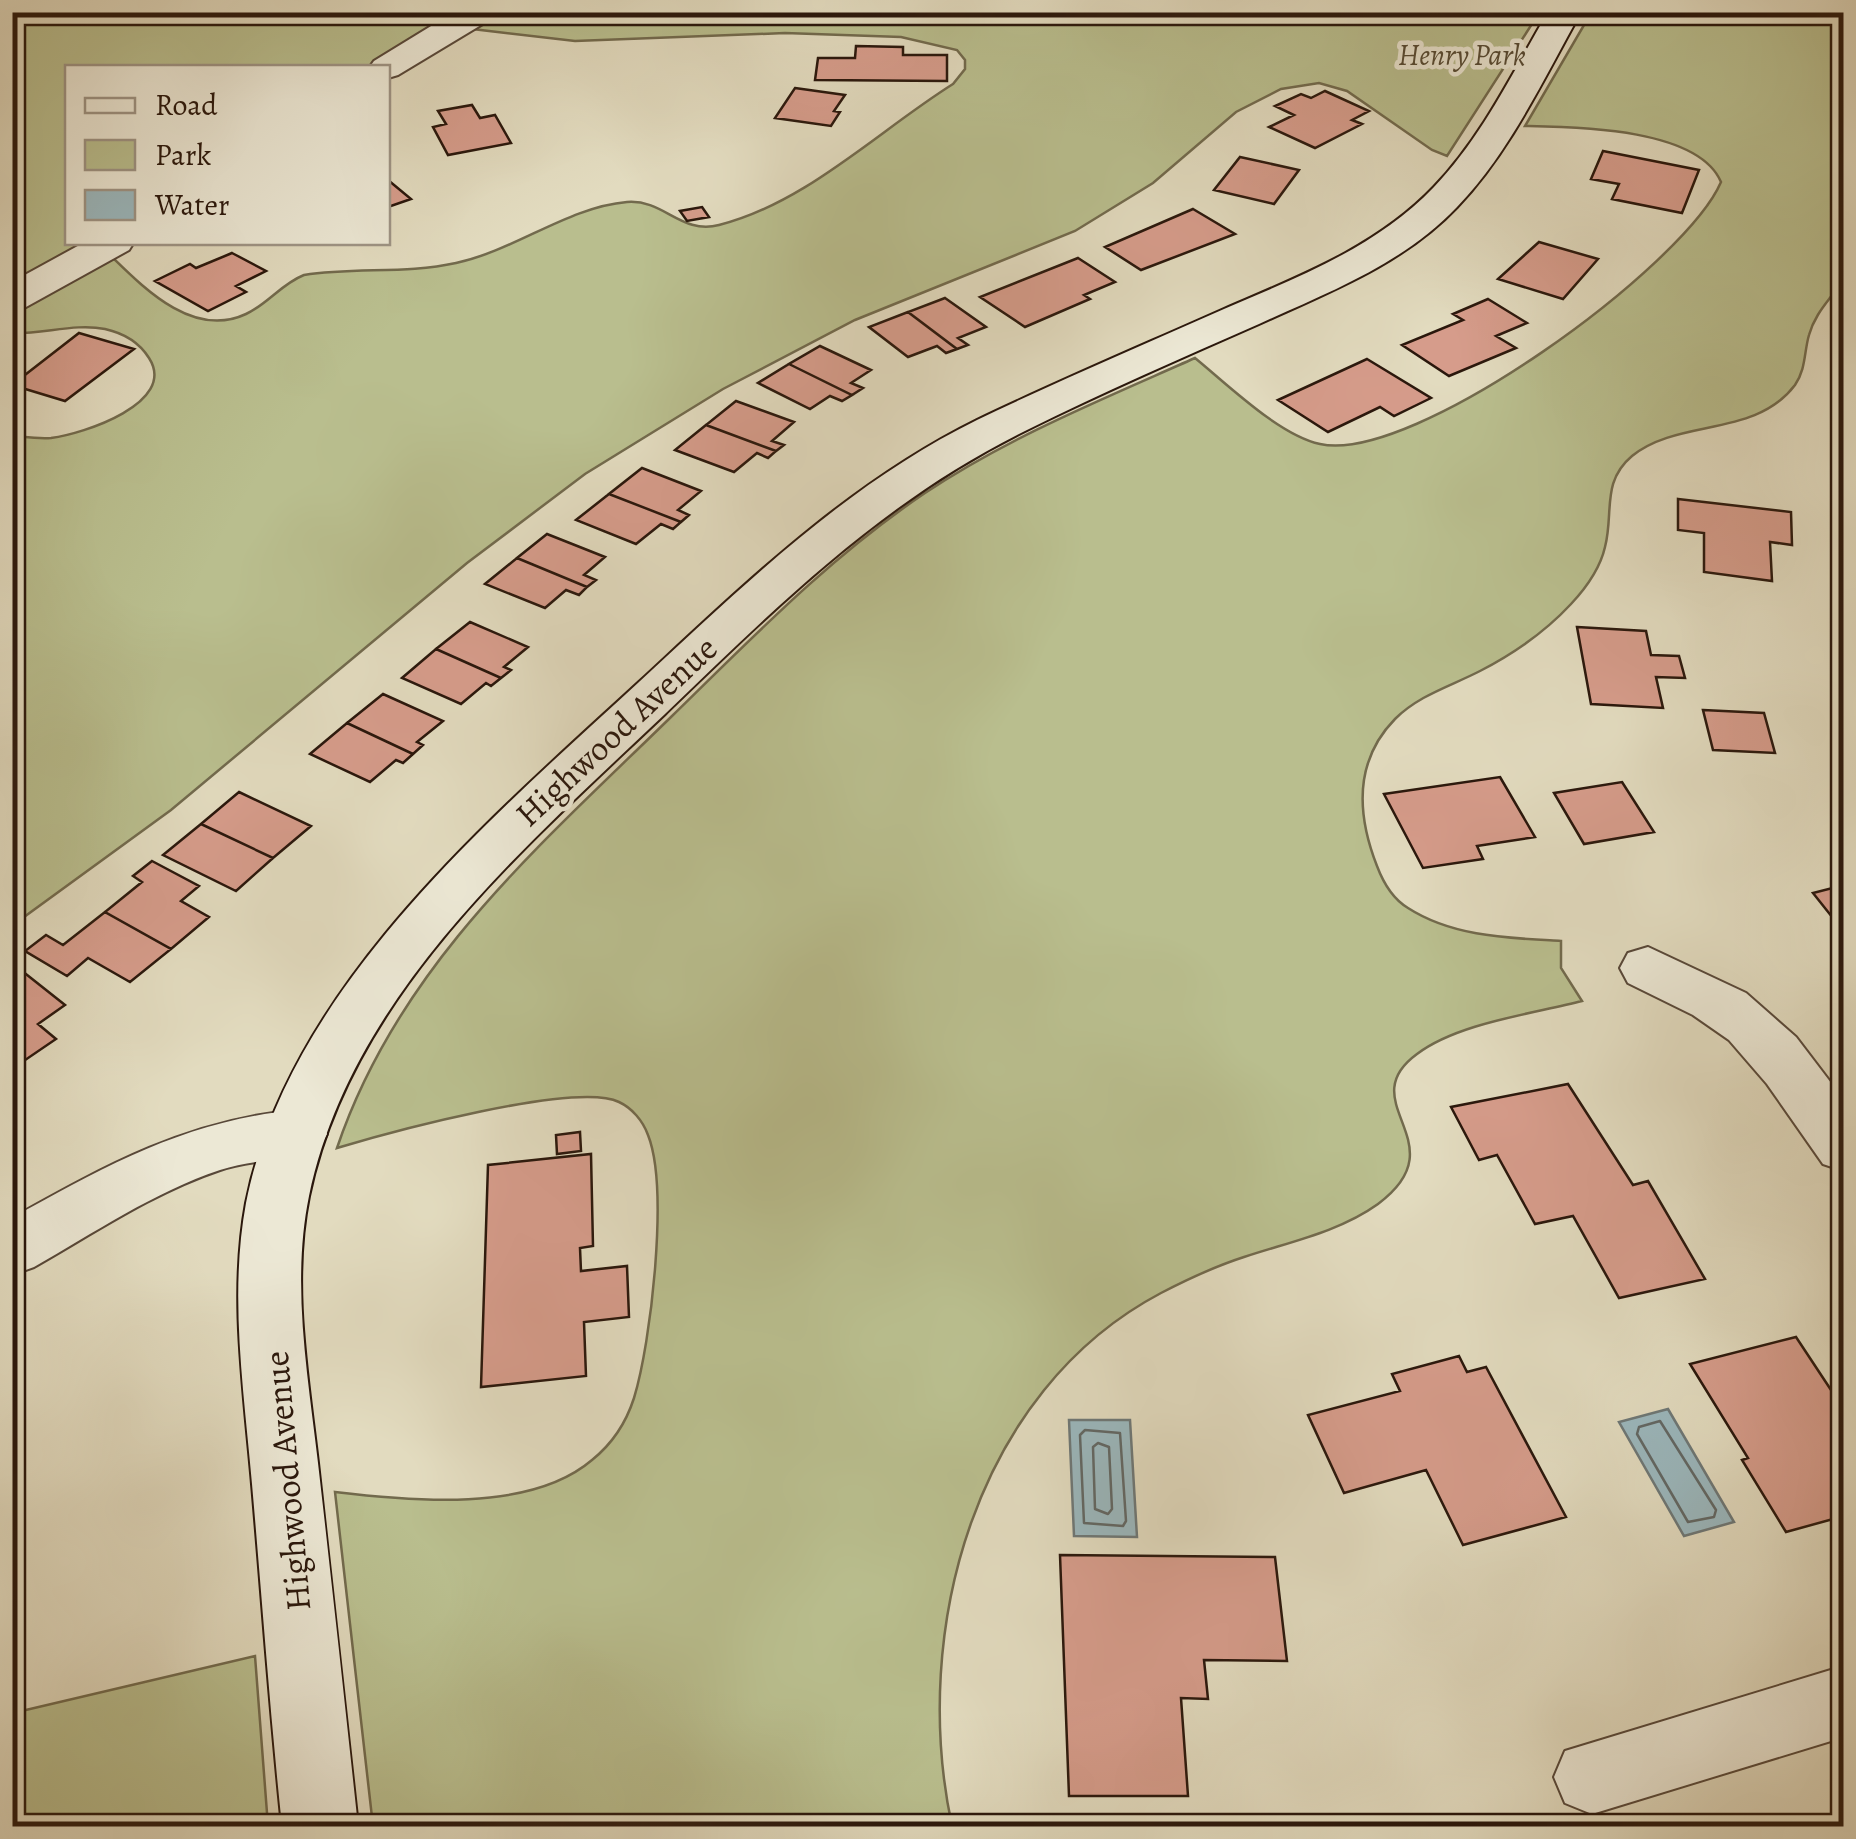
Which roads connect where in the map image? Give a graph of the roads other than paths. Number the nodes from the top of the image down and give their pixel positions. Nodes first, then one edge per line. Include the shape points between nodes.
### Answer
1 (479, 12) edge
2 (1565, 12) edge
3 (390, 66) edge
4 (109, 245) edge
5 (12, 298) edge
6 (1648, 968) dead end
7 (297, 1134) junction
8 (1844, 1148) edge
9 (12, 1249) edge
10 (1844, 1701) edge
11 (1592, 1777) dead end
12 (320, 1826) edge

1 - 3 street
2 - 7 street, Highwood Avenue via 1468,170 1406,232 1328,278 974,438 866,507 781,576 434,910 344,1039
4 - 5 street
6 - 8 street via 1747,1023
7 - 9 street via 236,1141 199,1154
7 - 12 street, Highwood Avenue via 274,1224 272,1294
10 - 11 street

